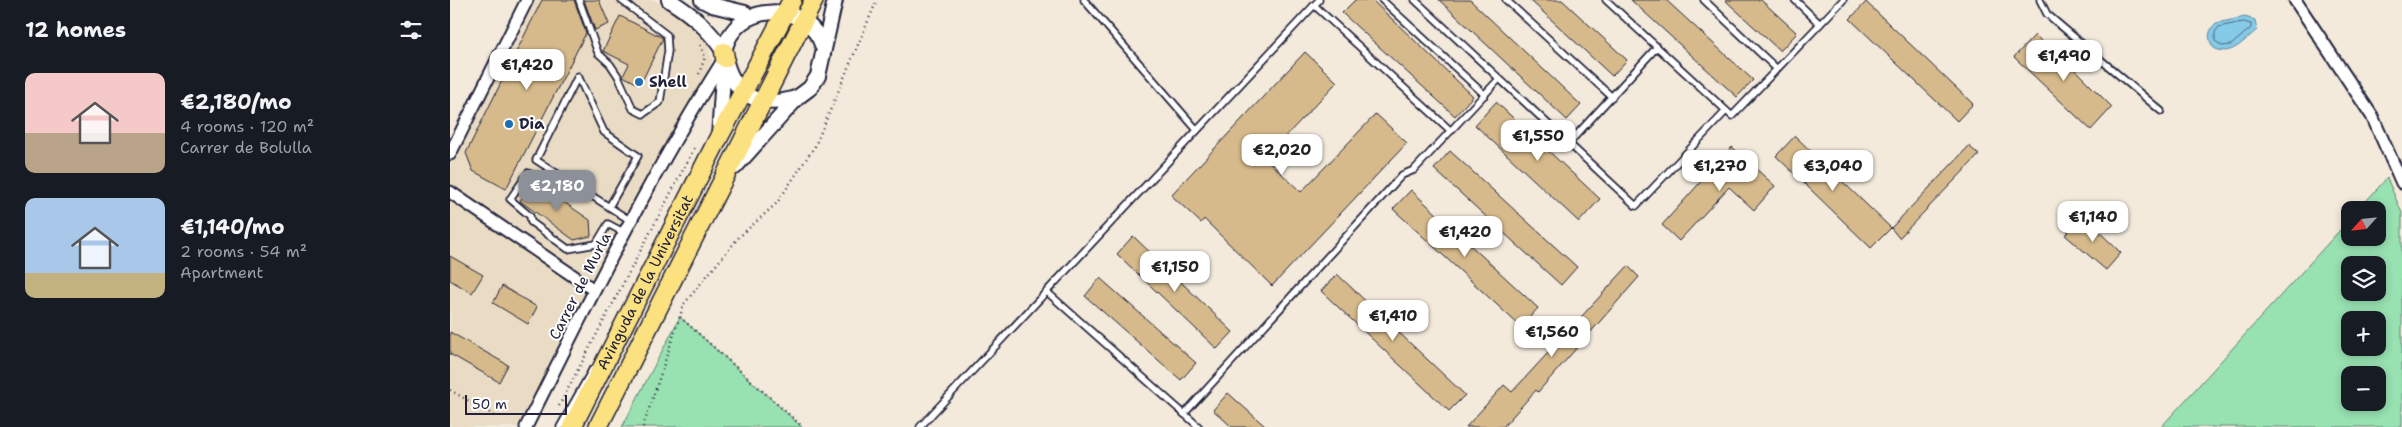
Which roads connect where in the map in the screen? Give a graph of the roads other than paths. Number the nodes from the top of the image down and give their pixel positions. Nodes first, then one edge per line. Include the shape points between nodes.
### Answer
1 (527, 0) edge
2 (579, 0) edge
3 (621, 0) edge
4 (669, 0) edge
5 (702, 0) edge
6 (835, 0) edge
7 (1084, 0) edge
8 (1319, 0) edge
9 (1382, 0) edge
10 (1415, 0) edge
11 (1506, 0) edge
12 (1606, 0) edge
13 (1704, 0) edge
14 (1794, 0) edge
15 (1843, 0) edge
16 (2040, 0) edge
17 (2295, 0) edge
18 (791, 3) edge
19 (1314, 5) junction
20 (753, 7) edge
21 (810, 8) edge
22 (1820, 24) junction
23 (823, 47) junction
24 (1657, 47) junction
25 (725, 55) junction
26 (1777, 69) junction
27 (1500, 79) junction
28 (743, 92) junction
29 (1485, 94) junction
30 (798, 97) junction
31 (1612, 97) junction
32 (764, 102) junction
33 (1726, 111) junction
34 (2161, 111) dead end
35 (1197, 130) junction
36 (1450, 131) junction
37 (719, 137) junction
38 (1569, 143) junction
39 (450, 154) edge
40 (726, 177) junction
41 (2402, 183) edge
42 (576, 186) junction
43 (450, 192) edge
44 (609, 207) junction
45 (631, 221) junction
46 (625, 233) junction
47 (594, 290) junction
48 (1047, 292) junction
49 (634, 303) junction
50 (1184, 414) junction
51 (526, 427) edge
52 (560, 427) edge
53 (572, 427) edge
54 (598, 427) edge
55 (920, 427) edge
56 (1199, 427) edge

1 - 39 street
2 - 3 lane via 598,52 614,70 633,109 643,114 660,102 668,51 667,35
4 - 25 street via 696,17 711,32
5 - 20 street via 712,5
6 - 23 street, Avinguda de la Universitat
7 - 35 lane
8 - 19 lane
9 - 29 lane
10 - 27 lane
11 - 31 lane
12 - 24 lane
13 - 26 lane
14 - 22 lane
15 - 22 lane
16 - 34 lane via 2047,14
17 - 41 street via 2372,116
18 - 20 street
18 - 21 street
18 - 28 main road, Avinguda de la Universitat
19 - 35 lane
19 - 36 lane
20 - 25 street, Avinguda de la Universitat via 730,30
21 - 23 street
21 - 32 main road, Avinguda de la Universitat
22 - 26 lane
23 - 30 street, Avinguda de la Universitat via 823,62 818,76
24 - 31 lane
24 - 33 lane
25 - 28 street via 728,71
25 - 37 street, Avinguda de la Universitat
25 - 45 street, Carrer de Murla
26 - 33 lane via 1732,116
27 - 29 lane
27 - 38 lane
28 - 32 street
28 - 37 main road, Avinguda de la Universitat
29 - 36 lane
30 - 32 street via 782,102
30 - 40 street, Avinguda de la Universitat
31 - 38 lane
32 - 40 main road, Avinguda de la Universitat
33 - 38 lane via 1636,206
35 - 48 lane
36 - 50 lane via 1414,170 1402,175
37 - 49 main road, Avinguda de la Universitat
40 - 54 main road, Avinguda de la Universitat
42 - 44 lane
42 - 44 lane via 536,160 578,76 604,132 638,156
42 - 46 lane via 559,188 528,173 510,199 530,216 531,222 568,249 596,244 608,224
43 - 47 street
44 - 45 lane
45 - 46 street, Carrer de Murla
46 - 47 street, Carrer de Murla
47 - 51 street, Carrer de Murla
48 - 50 lane
48 - 55 lane
49 - 52 lane
49 - 53 main road, Avinguda de la Universitat
50 - 56 lane

